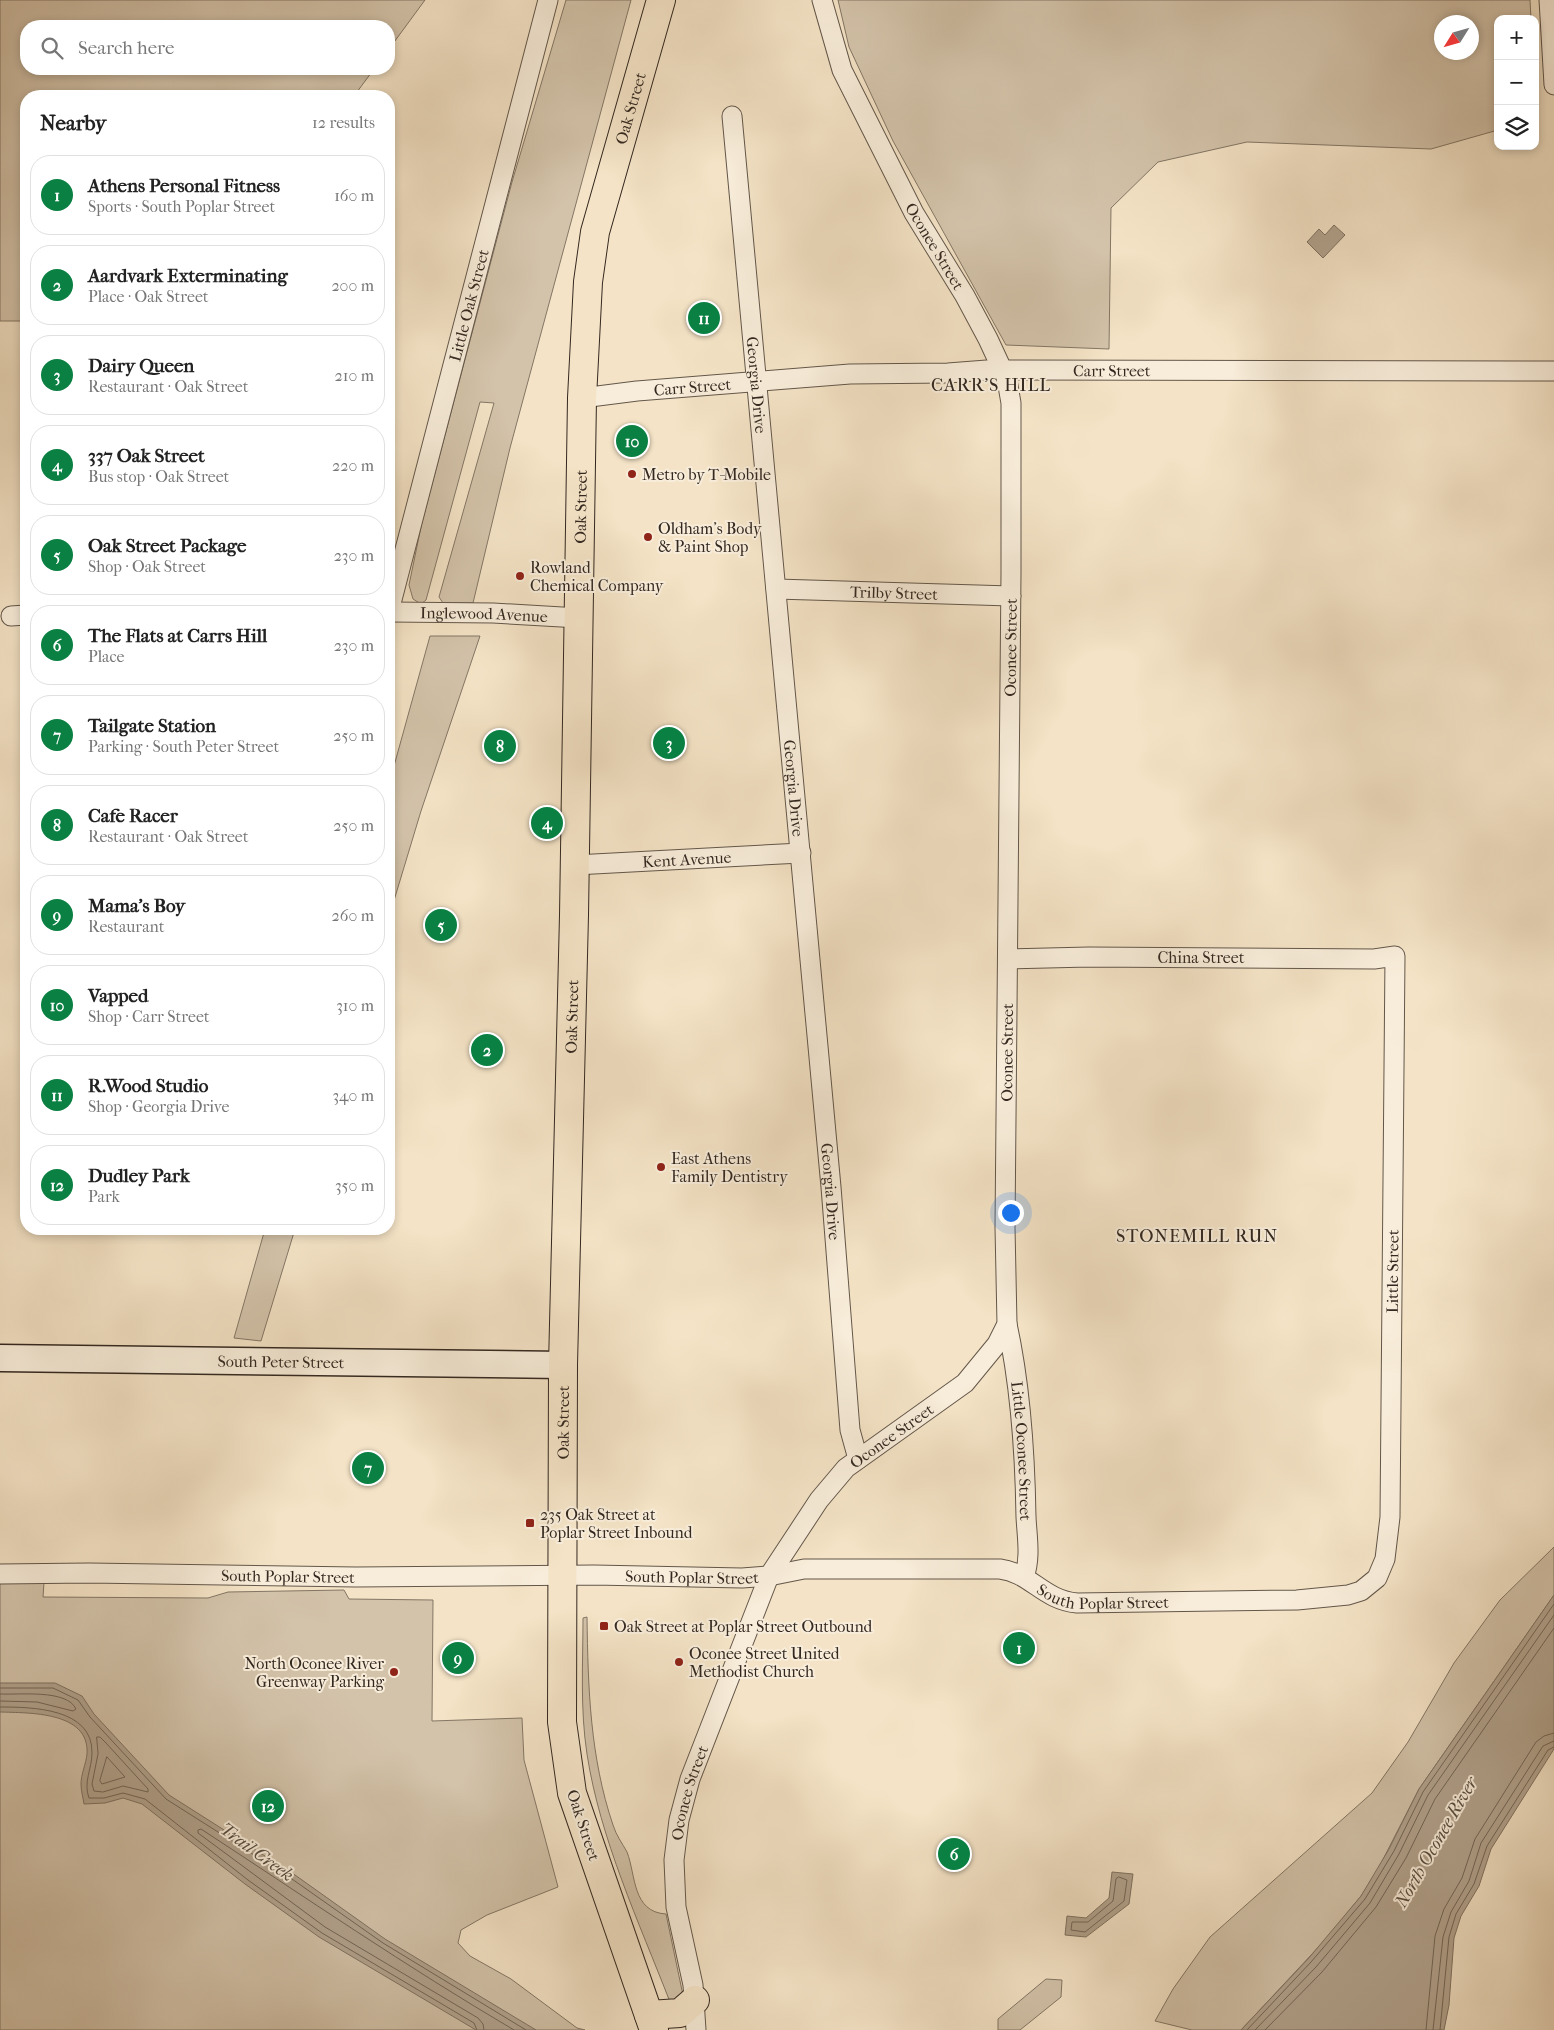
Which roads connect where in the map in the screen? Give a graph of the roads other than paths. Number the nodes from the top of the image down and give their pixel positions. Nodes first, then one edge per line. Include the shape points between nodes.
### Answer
1 (548, 0) edge
2 (660, 0) edge
3 (822, 0) edge
4 (1549, 0) edge
5 (1554, 85) edge
6 (732, 116) dead end
7 (1002, 370) junction
8 (1554, 371) edge
9 (758, 382) junction
10 (582, 398) junction
11 (395, 589) edge
12 (776, 589) junction
13 (1011, 596) junction
14 (395, 612) edge
15 (579, 618) junction
16 (801, 853) junction
17 (575, 865) junction
18 (1394, 956) joint
19 (1008, 959) junction
20 (1007, 1324) junction
21 (0, 1358) edge
22 (563, 1365) junction
23 (858, 1459) junction
24 (0, 1574) edge
25 (562, 1575) junction
26 (769, 1576) junction
27 (1024, 1577) junction
28 (1372, 1583) joint
29 (692, 2020) edge
30 (652, 2022) edge

1 - 11 street, Little Oak Street
2 - 10 main road, Oak Street via 595,232 588,282
3 - 7 street, Oconee Street via 842,70 914,213 966,296
4 - 5 street
6 - 9 street, Georgia Drive
7 - 8 street, Carr Street
7 - 9 street, Carr Street via 850,374
7 - 13 street, Oconee Street via 1011,402
9 - 10 street, Carr Street
9 - 12 street, Georgia Drive
10 - 15 main road, Oak Street
12 - 13 street, Trilby Street
12 - 16 street, Georgia Drive
13 - 19 street, Oconee Street
14 - 15 street, Inglewood Avenue
15 - 17 main road, Oak Street
16 - 17 street, Kent Avenue
16 - 23 street, Georgia Drive via 832,1187 850,1430
17 - 22 main road, Oak Street
18 - 19 street, China Street via 1374,959
18 - 28 street, Little Street via 1392,1478 1385,1559
19 - 20 street, Oconee Street
20 - 23 street, Oconee Street via 990,1353 965,1383
20 - 27 street, Little Oconee Street via 1017,1373 1025,1459 1028,1550
21 - 22 street, South Peter Street
22 - 25 main road, Oak Street
23 - 26 street, Oconee Street via 819,1500
24 - 25 street, South Poplar Street
25 - 26 street, South Poplar Street
25 - 30 main road, Oak Street via 562,1722 572,1793
26 - 27 street, South Poplar Street via 804,1568 1000,1569
26 - 29 street, Oconee Street via 690,1779 678,1825 674,1860 676,1907
27 - 28 street, South Poplar Street via 1051,1597 1077,1603 1297,1600 1348,1595
29 - 30 main road via 680,2013

